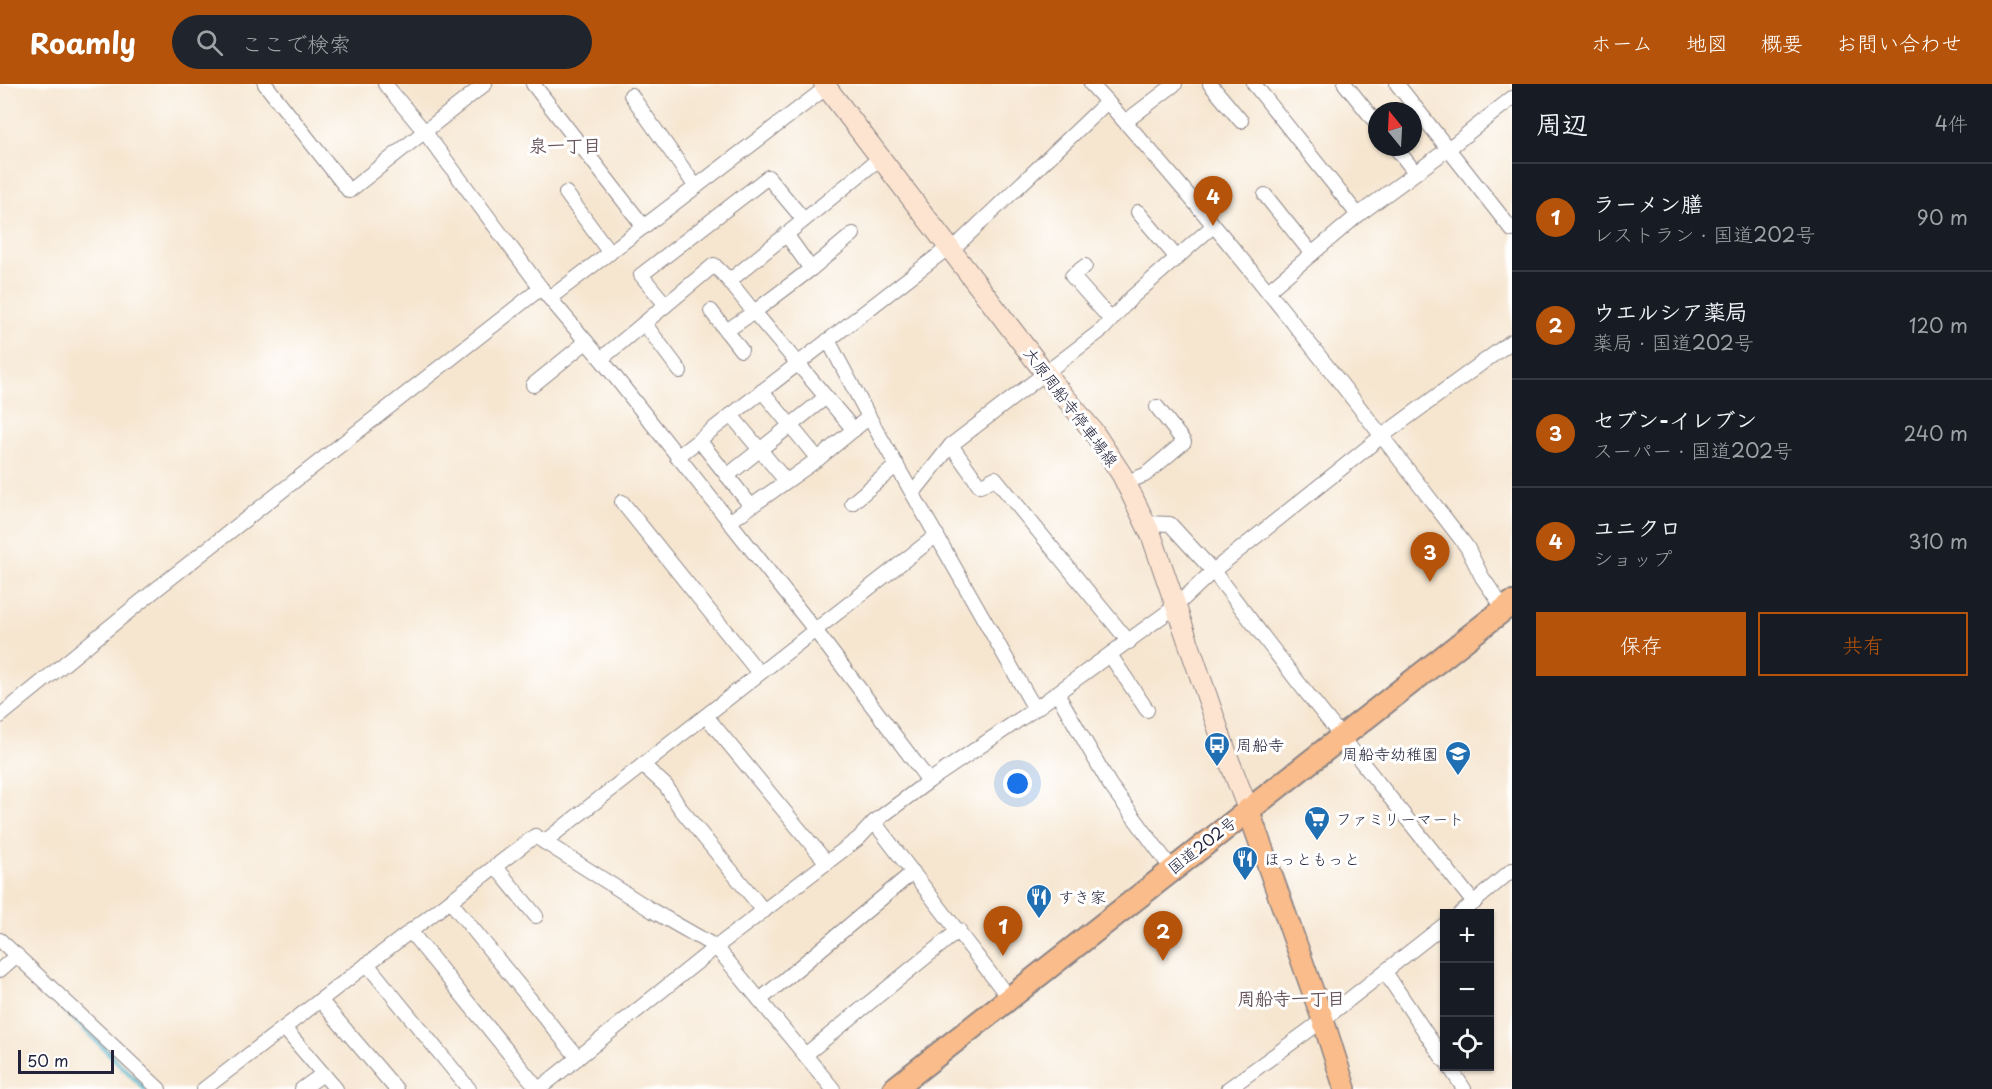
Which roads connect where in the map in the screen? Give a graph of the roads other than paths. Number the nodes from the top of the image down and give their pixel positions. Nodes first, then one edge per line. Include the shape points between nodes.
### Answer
1 (265, 84) edge
2 (385, 84) edge
3 (485, 84) edge
4 (533, 84) edge
5 (1091, 84) edge
6 (1175, 84) edge
7 (1210, 84) edge
8 (1254, 84) edge
9 (1345, 84) edge
10 (1396, 84) edge
11 (825, 86) edge
12 (631, 95) dead end
13 (1512, 98) edge
14 (1107, 102) junction
15 (1368, 113) edge
16 (1241, 121) dead end
17 (1125, 122) junction
18 (424, 131) junction
19 (1448, 149) junction
20 (1402, 156) edge
21 (879, 158) junction
22 (1414, 172) junction
23 (696, 187) junction
24 (566, 193) dead end
25 (1266, 195) dead end
26 (1138, 212) dead end
27 (1358, 215) junction
28 (804, 220) junction
29 (1214, 226) junction
30 (644, 227) junction
31 (1512, 230) edge
32 (786, 234) junction
33 (853, 234) dead end
34 (951, 249) junction
35 (610, 252) junction
36 (1312, 254) junction
37 (1177, 258) junction
38 (1085, 266) dead end
39 (811, 269) junction
40 (725, 276) junction
41 (1268, 291) junction
42 (545, 293) junction
43 (666, 305) junction
44 (711, 311) dead end
45 (754, 312) junction
46 (1112, 320) junction
47 (644, 323) junction
48 (726, 331) junction
49 (828, 340) junction
50 (1512, 341) edge
51 (586, 342) junction
52 (741, 350) dead end
53 (601, 359) junction
54 (798, 363) junction
55 (680, 371) dead end
56 (1045, 373) junction
57 (533, 385) dead end
58 (762, 391) junction
59 (826, 397) junction
60 (1157, 407) dead end
61 (730, 415) junction
62 (869, 417) junction
63 (790, 425) junction
64 (854, 430) junction
65 (1383, 436) junction
66 (699, 440) junction
67 (951, 445) junction
68 (759, 450) junction
69 (677, 457) junction
70 (818, 459) junction
71 (897, 465) junction
72 (727, 476) junction
73 (786, 481) junction
74 (1126, 483) junction
75 (914, 494) junction
76 (622, 502) dead end
77 (852, 504) dead end
78 (751, 506) junction
79 (729, 522) junction
80 (1146, 523) junction
81 (937, 535) junction
82 (1213, 571) junction
83 (1176, 606) junction
84 (1509, 610) edge
85 (815, 630) junction
86 (1129, 642) junction
87 (1110, 656) junction
88 (759, 674) junction
89 (1057, 693) junction
90 (1035, 709) junction
91 (1147, 710) dead end
92 (0, 716) edge
93 (706, 716) junction
94 (1341, 736) junction
95 (643, 765) junction
96 (929, 781) junction
97 (1248, 809) junction
98 (874, 822) junction
99 (544, 842) junction
100 (827, 863) junction
101 (495, 866) junction
102 (1172, 869) junction
103 (1512, 870) edge
104 (913, 872) junction
105 (450, 901) junction
106 (1474, 903) junction
107 (1466, 909) edge
108 (764, 911) junction
109 (536, 916) dead end
110 (1440, 928) edge
111 (959, 930) junction
112 (410, 931) junction
113 (0, 940) edge
114 (716, 947) junction
115 (8, 963) edge
116 (367, 964) junction
117 (1385, 972) junction
118 (1009, 998) junction
119 (760, 999) junction
120 (320, 1000) junction
121 (1323, 1020) junction
122 (284, 1028) junction
123 (1440, 1054) edge
124 (805, 1055) junction
125 (578, 1058) junction
126 (1452, 1071) edge
127 (323, 1074) junction
128 (159, 1089) edge
129 (204, 1089) edge
130 (302, 1089) edge
131 (336, 1089) edge
132 (396, 1089) edge
133 (469, 1089) edge
134 (538, 1089) edge
135 (833, 1089) edge
136 (894, 1089) edge
137 (1228, 1089) edge
138 (1345, 1089) edge
139 (1464, 1089) edge

1 - 18 street via 349,191
2 - 18 street
3 - 18 street
4 - 30 street
5 - 14 street
6 - 17 street
7 - 16 street
8 - 27 street
9 - 15 street
10 - 19 street
11 - 21 main road, 大原周船寺停車場線
11 - 23 street
12 - 23 street
13 - 19 street
14 - 17 street
14 - 34 street
17 - 29 street
18 - 42 street
19 - 22 street
19 - 31 street
20 - 22 street
21 - 28 street
21 - 34 main road, 大原周船寺停車場線
22 - 27 street
23 - 30 street
24 - 35 street
25 - 36 street
26 - 37 street
27 - 36 street
28 - 32 street
28 - 43 street via 768,177 641,275
29 - 37 street
29 - 41 street
30 - 35 street
32 - 39 street
32 - 40 street via 734,278
33 - 39 street
34 - 49 street
34 - 56 main road, 大原周船寺停車場線
35 - 42 street
36 - 41 street
37 - 46 street
38 - 46 street via 1072,276
39 - 45 street
40 - 43 street via 714,265
40 - 45 street
41 - 65 street
42 - 51 street
42 - 92 street via 154,591
43 - 47 street
44 - 48 street
45 - 48 street
45 - 54 street
46 - 56 street
47 - 53 street
47 - 55 street
48 - 52 street
49 - 54 street
49 - 62 street
50 - 65 street
51 - 53 street
51 - 57 street
53 - 69 street
54 - 58 street
54 - 59 street
56 - 67 street
56 - 74 main road, 大原周船寺停車場線 via 1093,431
58 - 61 street
58 - 63 street
59 - 63 street
59 - 64 street
60 - 74 street via 1184,442 1145,475
61 - 66 street
61 - 68 street
62 - 64 street
62 - 71 street
63 - 68 street
63 - 70 street
64 - 70 street
65 - 82 street
65 - 84 street
66 - 69 street
66 - 72 street
67 - 75 street
67 - 86 street via 980,486 995,478
68 - 72 street
68 - 73 street
69 - 79 street
70 - 73 street
71 - 75 street
71 - 77 street
72 - 78 street
73 - 78 street
74 - 80 main road, 大原周船寺停車場線
75 - 81 street
76 - 88 street
78 - 79 street
79 - 85 street
80 - 82 street via 1170,524
80 - 83 main road, 大原周船寺停車場線
81 - 85 street
81 - 90 street
82 - 83 street
82 - 94 street
83 - 86 street
83 - 97 main road, 大原周船寺停車場線
84 - 94 highway, 国道202号
85 - 88 street
85 - 96 street
86 - 87 street
87 - 89 street
87 - 91 street
88 - 93 street
89 - 90 street
89 - 102 street via 1110,785
90 - 96 street
93 - 95 street
93 - 100 street
94 - 97 highway, 国道202号
94 - 106 street
95 - 99 street
95 - 108 street via 666,786
96 - 98 street
97 - 102 highway, 国道202号
97 - 121 main road
98 - 100 street
98 - 104 street
99 - 101 street via 535,836
99 - 114 street
100 - 108 street
101 - 105 street
101 - 109 street
102 - 118 highway, 国道202号
103 - 106 street
104 - 111 street
104 - 119 street
105 - 112 street
105 - 125 street
106 - 107 street
108 - 114 street
110 - 117 street
111 - 118 street
111 - 124 street
112 - 116 street
112 - 134 street
113 - 115 street
114 - 119 street
114 - 125 street
115 - 128 street
116 - 120 street
116 - 133 street
117 - 121 street
117 - 123 street
118 - 136 highway, 国道202号
119 - 124 street
120 - 122 street
120 - 132 street
121 - 137 street
121 - 138 main road
122 - 127 street
122 - 129 street
124 - 135 street
125 - 134 street
126 - 139 street
127 - 130 street
127 - 131 street

